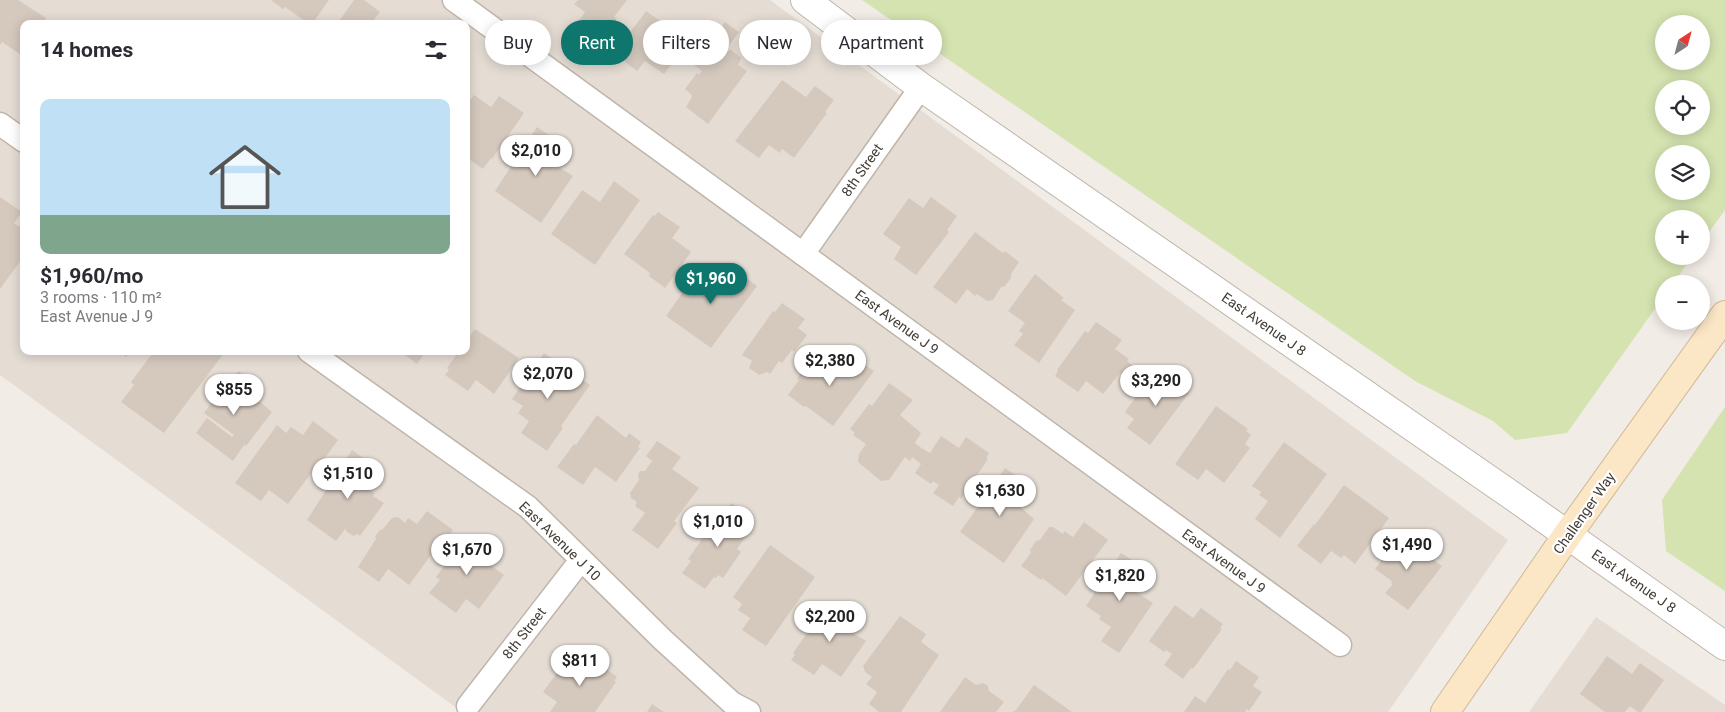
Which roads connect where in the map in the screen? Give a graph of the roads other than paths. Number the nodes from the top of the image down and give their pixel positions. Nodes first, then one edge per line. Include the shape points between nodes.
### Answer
1 (805, 0) edge
2 (458, 11) edge
3 (921, 87) junction
4 (0, 124) edge
5 (20, 138) edge
6 (803, 254) junction
7 (1725, 315) edge
8 (315, 355) edge
9 (1568, 534) junction
10 (581, 560) junction
11 (1340, 645) dead end
12 (1725, 646) edge
13 (468, 706) dead end
14 (749, 712) edge
15 (1445, 712) edge

1 - 3 street, East Avenue J 8
2 - 6 street, East Avenue J 9
3 - 6 street, 8th Street
3 - 9 street, East Avenue J 8
4 - 5 street
6 - 11 street, East Avenue J 9
7 - 9 main road, Challenger Way
8 - 10 street, East Avenue J 10 via 528,507
9 - 12 street, East Avenue J 8
9 - 15 main road, Challenger Way
10 - 13 street, 8th Street
10 - 14 street, East Avenue J 10 via 732,703

